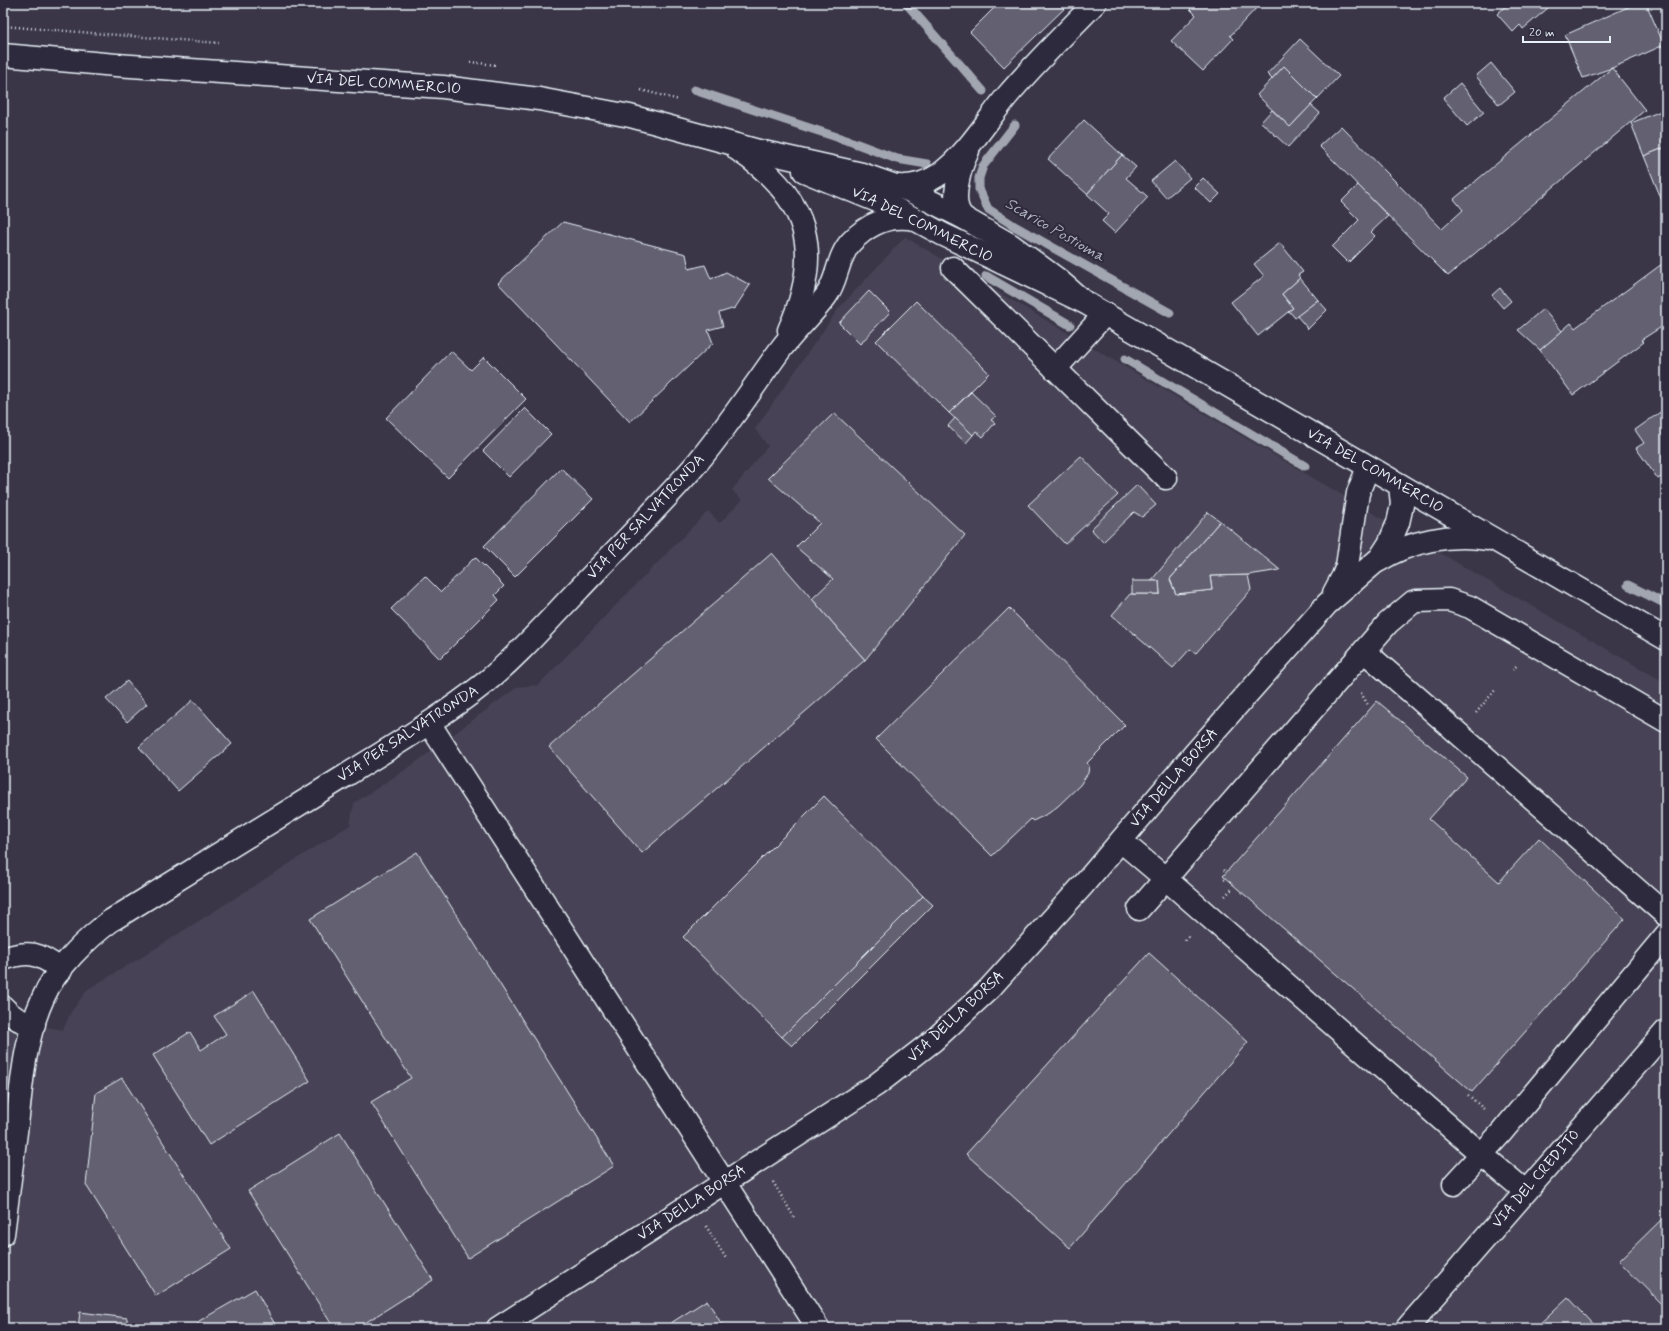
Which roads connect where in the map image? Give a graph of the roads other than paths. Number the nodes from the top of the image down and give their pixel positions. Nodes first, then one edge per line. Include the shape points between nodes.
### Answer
1 (1095, 3) edge
2 (3, 55) edge
3 (972, 140) junction
4 (722, 141) junction
5 (759, 151) junction
6 (896, 186) junction
7 (964, 218) junction
8 (915, 219) junction
9 (953, 268) dead end
10 (1084, 302) junction
11 (1105, 314) junction
12 (782, 348) junction
13 (1055, 369) junction
14 (1368, 467) junction
15 (1166, 478) dead end
16 (1400, 485) junction
17 (1494, 541) junction
18 (1376, 562) junction
19 (1327, 604) junction
20 (1666, 639) edge
21 (1364, 651) junction
22 (1666, 722) edge
23 (429, 723) junction
24 (1121, 841) junction
25 (1166, 878) junction
26 (1139, 909) dead end
27 (1666, 915) edge
28 (1666, 935) edge
29 (3, 959) edge
30 (61, 970) junction
31 (3, 1006) edge
32 (34, 1024) junction
33 (1666, 1031) edge
34 (1481, 1154) junction
35 (724, 1182) junction
36 (1454, 1184) dead end
37 (1526, 1191) junction
38 (3, 1234) edge
39 (498, 1328) edge
40 (818, 1328) edge
41 (1407, 1328) edge

1 - 3 street via 1008,95
2 - 4 street, VIA DEL COMMERCIO via 443,87 539,99 600,110
3 - 6 street via 954,162 935,177 914,185
3 - 7 street via 961,169 956,194 957,209
4 - 5 street, VIA DEL COMMERCIO
4 - 12 street, VIA PER SALVATRONDA via 749,157 777,181 793,205 804,233 808,258 806,281 798,310
5 - 6 street, VIA DEL COMMERCIO via 846,170
5 - 8 street, VIA DEL COMMERCIO
6 - 7 street, VIA DEL COMMERCIO
7 - 10 street, VIA DEL COMMERCIO via 1031,259
8 - 10 street, VIA DEL COMMERCIO
8 - 12 street, VIA PER SALVATRONDA via 886,219 868,228 851,242 839,262 828,294
9 - 13 street
10 - 11 street, VIA DEL COMMERCIO
11 - 13 street
11 - 14 street, VIA DEL COMMERCIO
12 - 23 street, VIA PER SALVATRONDA via 706,451 662,502 506,664
13 - 15 street
14 - 16 street, VIA DEL COMMERCIO
14 - 19 street, VIA DELLA BORSA via 1358,493 1346,566
16 - 17 street, VIA DEL COMMERCIO
16 - 18 street, VIA DELLA BORSA via 1402,505 1396,530 1390,544
17 - 18 street, VIA DELLA BORSA via 1458,537 1433,540 1393,552
17 - 20 street, VIA DEL COMMERCIO
18 - 19 street, VIA DELLA BORSA
19 - 24 street, VIA DELLA BORSA
21 - 22 street via 1388,623 1413,602 1449,600 1470,607
21 - 25 street
21 - 27 street
23 - 30 street, VIA PER SALVATRONDA via 112,920 91,936
23 - 35 street
24 - 25 street
24 - 35 street, VIA DELLA BORSA via 1013,963 970,1008 934,1040 876,1085
25 - 26 street
25 - 34 street
28 - 34 street
29 - 30 street via 33,953
30 - 32 street, VIA PER SALVATRONDA via 43,997
31 - 32 street via 20,1020
32 - 38 street, VIA PER SALVATRONDA via 24,1062
33 - 37 street, VIA DEL CREDITO
34 - 36 street
34 - 37 street
35 - 39 street, VIA DELLA BORSA
35 - 40 street
37 - 41 street, VIA DEL CREDITO

